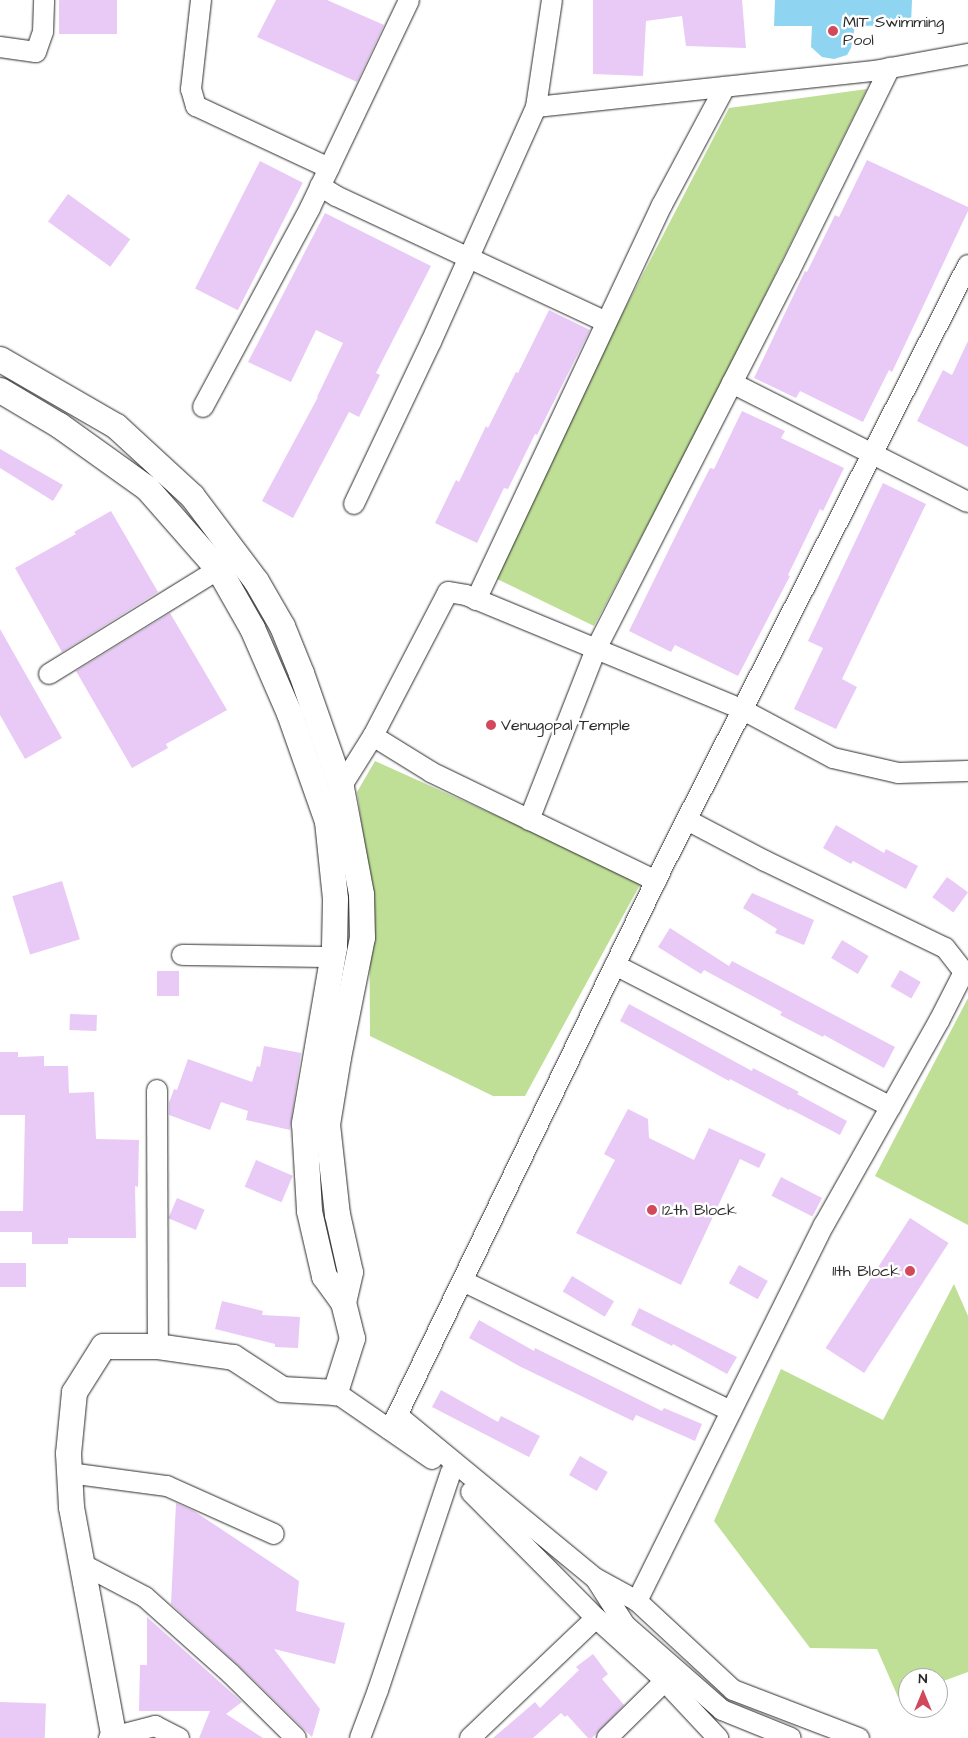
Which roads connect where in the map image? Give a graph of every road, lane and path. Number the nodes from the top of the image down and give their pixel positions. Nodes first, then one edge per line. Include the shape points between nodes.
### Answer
1 (44, 0) edge
2 (202, 0) edge
3 (410, 0) edge
4 (552, 0) edge
5 (0, 47) edge
6 (968, 54) edge
7 (890, 68) junction
8 (725, 87) junction
9 (536, 107) junction
10 (329, 168) junction
11 (320, 186) junction
12 (469, 258) junction
13 (968, 265) edge
14 (606, 322) junction
15 (0, 359) edge
16 (732, 383) junction
17 (0, 390) edge
18 (203, 407) dead end
19 (872, 454) junction
20 (968, 502) edge
21 (354, 504) dead end
22 (229, 564) junction
23 (476, 600) junction
24 (596, 649) junction
25 (49, 674) dead end
26 (743, 710) junction
27 (373, 736) junction
28 (968, 771) edge
29 (341, 787) junction
30 (529, 820) junction
31 (687, 820) junction
32 (656, 881) junction
33 (182, 955) dead end
34 (333, 956) junction
35 (616, 965) junction
36 (158, 1090) dead end
37 (891, 1106) junction
38 (463, 1281) junction
39 (343, 1302) junction
40 (158, 1346) junction
41 (335, 1392) junction
42 (731, 1411) junction
43 (393, 1423) junction
44 (451, 1472) junction
45 (69, 1473) junction
46 (274, 1534) dead end
47 (82, 1564) junction
48 (595, 1578) junction
49 (637, 1601) junction
50 (596, 1618) junction
51 (665, 1681) junction
52 (113, 1738) edge
53 (180, 1738) edge
54 (296, 1738) edge
55 (360, 1738) edge
56 (470, 1738) edge
57 (607, 1738) edge
58 (718, 1738) edge
59 (791, 1738) edge
60 (859, 1738) edge

1 - 5 street via 43,32 36,52
2 - 10 street via 190,89 196,106
3 - 10 street
4 - 9 street
6 - 7 street
7 - 8 street
7 - 16 street
8 - 9 street
8 - 14 street via 662,205
9 - 12 street
10 - 11 street
11 - 12 street
11 - 18 street
12 - 14 street
12 - 21 street
13 - 19 street
14 - 23 street
15 - 22 main road via 116,426 192,496
16 - 19 street
16 - 24 street
17 - 22 main road via 59,424 147,488
19 - 20 street
19 - 26 street
22 - 25 street
22 - 29 main road via 256,581 282,626
22 - 34 main road via 252,628 286,704 327,821 335,899
23 - 24 street
23 - 27 street via 448,592
24 - 26 street
24 - 30 street
26 - 28 street via 833,758 898,773
26 - 31 street
27 - 29 street
27 - 30 street via 431,772
29 - 39 main road via 361,894 362,937 327,1124 337,1214 350,1272
30 - 32 street
31 - 32 street
31 - 37 street via 945,948 964,972
32 - 35 street
33 - 34 street
34 - 39 main road via 304,1123 309,1211 324,1276
35 - 37 street
35 - 38 street
36 - 40 street
37 - 42 street via 824,1225
38 - 42 street
38 - 43 street
39 - 41 main road via 352,1338
40 - 41 main road via 233,1357 282,1389
40 - 45 main road via 103,1346 74,1392
41 - 43 street
42 - 49 street
43 - 44 street
43 - 48 street
44 - 50 street
44 - 55 street
45 - 46 street via 167,1486
45 - 47 main road via 71,1507
47 - 52 main road
47 - 54 street via 145,1597
48 - 49 street
48 - 59 street via 625,1625 722,1710
49 - 60 street via 734,1690
50 - 51 street
50 - 56 street
51 - 57 street
51 - 58 street
52 - 53 street via 155,1726

